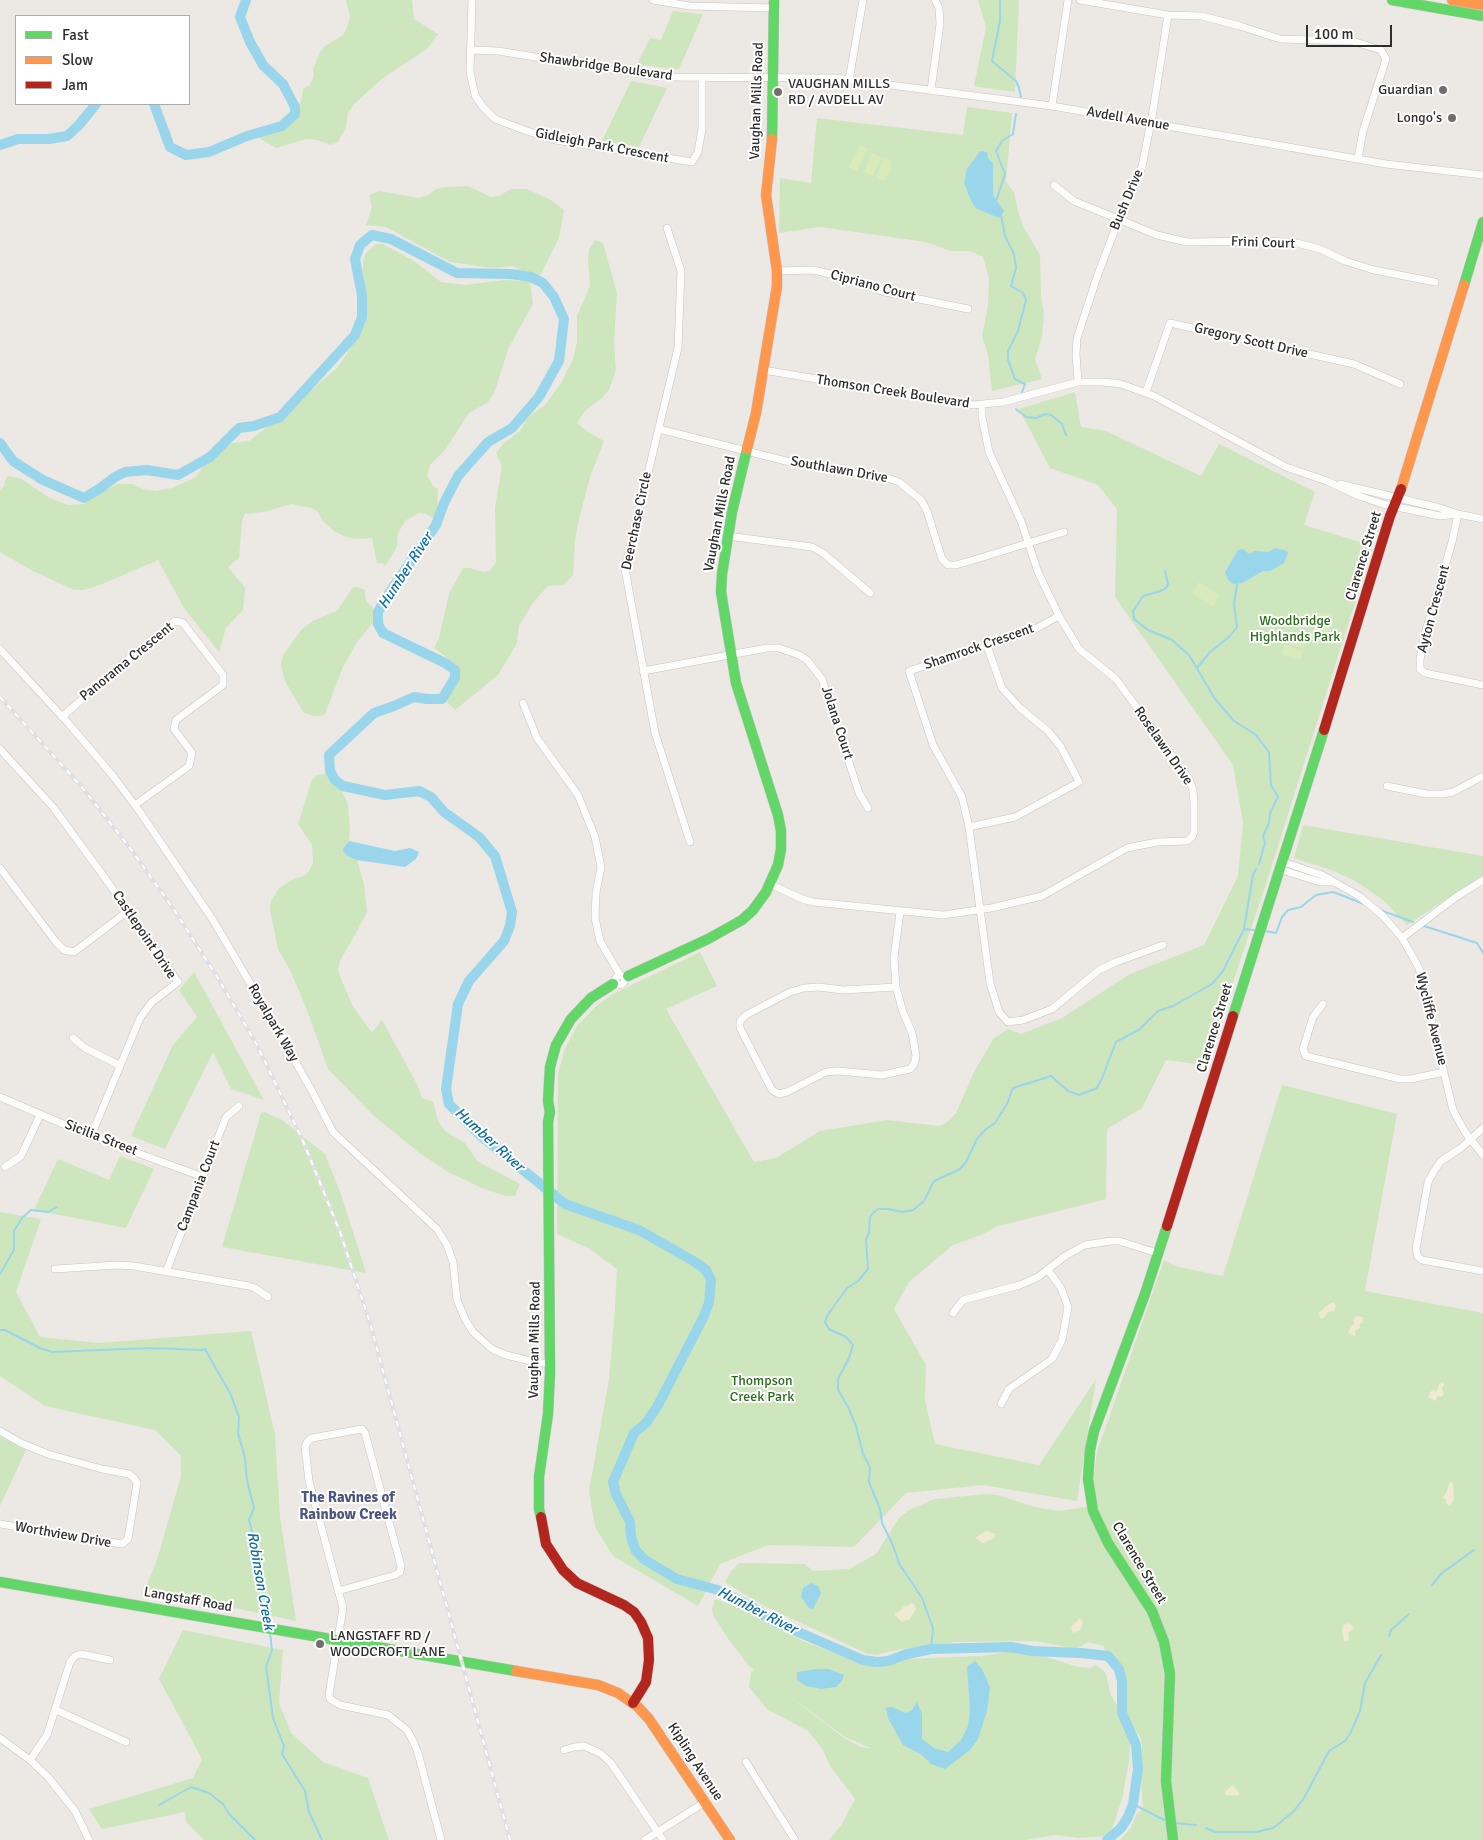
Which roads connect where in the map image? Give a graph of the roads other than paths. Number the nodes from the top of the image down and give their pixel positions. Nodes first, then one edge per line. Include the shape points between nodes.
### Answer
1 (472, 0) edge
2 (652, 0) edge
3 (862, 0) edge
4 (935, 0) edge
5 (1068, 0) edge
6 (1080, 0) edge
7 (1392, 0) edge
8 (1452, 0) edge
9 (773, 4) edge
10 (1483, 5) edge
11 (1168, 14) junction
12 (1483, 16) edge
13 (470, 50) junction
14 (772, 77) junction
15 (702, 78) junction
16 (849, 80) junction
17 (932, 90) junction
18 (1052, 106) junction
19 (1151, 123) junction
20 (1358, 158) junction
21 (1483, 175) edge
22 (1054, 185) dead end
23 (1119, 219) junction
24 (1483, 222) edge
25 (667, 228) dead end
26 (777, 271) junction
27 (1435, 282) dead end
28 (968, 309) dead end
29 (763, 370) junction
30 (1078, 382) junction
31 (1400, 384) dead end
32 (1146, 392) junction
33 (982, 405) junction
34 (659, 429) junction
35 (747, 451) junction
36 (1396, 502) junction
37 (1458, 514) junction
38 (1483, 519) edge
39 (1064, 532) dead end
40 (728, 536) junction
41 (1028, 543) junction
42 (870, 593) dead end
43 (1059, 616) junction
44 (987, 646) junction
45 (0, 649) edge
46 (730, 654) junction
47 (643, 671) junction
48 (1483, 685) edge
49 (523, 703) dead end
50 (62, 717) junction
51 (0, 749) edge
52 (1483, 776) edge
53 (1387, 786) dead end
54 (135, 805) junction
55 (868, 808) dead end
56 (969, 827) junction
57 (690, 842) dead end
58 (1281, 865) junction
59 (0, 868) edge
60 (1483, 880) edge
61 (770, 884) junction
62 (980, 910) junction
63 (128, 912) junction
64 (900, 912) junction
65 (1402, 938) junction
66 (1163, 945) dead end
67 (620, 979) junction
68 (896, 987) junction
69 (1323, 1004) dead end
70 (73, 1038) dead end
71 (119, 1065) junction
72 (1444, 1072) junction
73 (0, 1097) edge
74 (239, 1106) dead end
75 (40, 1115) junction
76 (1483, 1128) edge
77 (91, 1136) junction
78 (1470, 1139) junction
79 (1483, 1155) edge
80 (5, 1167) dead end
81 (203, 1177) junction
82 (1157, 1253) junction
83 (55, 1269) dead end
84 (1048, 1270) junction
85 (1483, 1271) edge
86 (166, 1272) junction
87 (268, 1297) dead end
88 (953, 1313) dead end
89 (550, 1363) junction
90 (1001, 1404) dead end
91 (0, 1431) edge
92 (0, 1524) edge
93 (0, 1582) edge
94 (338, 1591) junction
95 (338, 1641) junction
96 (110, 1660) dead end
97 (630, 1701) junction
98 (56, 1710) junction
99 (0, 1738) edge
100 (126, 1742) dead end
101 (564, 1750) dead end
102 (30, 1760) junction
103 (746, 1762) dead end
104 (705, 1802) junction
105 (657, 1832) junction
106 (89, 1840) edge
107 (441, 1840) edge
108 (644, 1840) edge
109 (662, 1840) edge
110 (730, 1840) edge
111 (795, 1840) edge
112 (1172, 1840) edge

1 - 13 street, Gidleigh Park Crescent
2 - 9 street via 690,6
3 - 16 street
4 - 17 street via 940,24
5 - 18 street
6 - 11 street
7 - 12 street
8 - 10 street
9 - 14 street, Vaughan Mills Road
11 - 19 street, Bush Drive
11 - 20 street via 1202,16 1280,39 1352,41 1382,50 1386,59 1363,131
13 - 15 street, Shawbridge Boulevard via 498,51 660,77
13 - 15 street, Gidleigh Park Crescent via 470,77 475,94 485,110 499,121 546,138 687,162 692,162 696,156 701,138
14 - 15 street, Shawbridge Boulevard
14 - 16 street, Avdell Avenue
14 - 26 street, Vaughan Mills Road via 773,129 766,203
16 - 17 street, Avdell Avenue
17 - 18 street, Avdell Avenue
18 - 19 street, Avdell Avenue
19 - 20 street, Avdell Avenue
19 - 23 street, Bush Drive via 1142,168
20 - 21 street, Avdell Avenue
22 - 23 street, Frini Court via 1074,201
23 - 27 street, Frini Court via 1156,235 1187,242 1297,243 1374,270
23 - 30 street, Bush Drive via 1077,338
24 - 36 street, Clarence Street
25 - 34 street, Deerchase Circle via 681,271 681,284 678,348
26 - 28 street, Cipriano Court via 813,270 885,292
26 - 29 street, Vaughan Mills Road
29 - 33 street, Thomson Creek Boulevard via 953,403
29 - 35 street, Vaughan Mills Road
30 - 32 street, Thomson Creek Boulevard via 1113,383
30 - 33 street, Thomson Creek Boulevard
31 - 32 street, Gregory Scott Drive via 1354,364 1170,323
32 - 36 street, Thomson Creek Boulevard via 1286,467 1359,496
33 - 41 street, Roselawn Drive via 989,452
34 - 35 street
34 - 47 street, Deerchase Circle via 625,569
35 - 40 street, Vaughan Mills Road
35 - 41 street, Southlawn Drive via 899,482 921,500 942,559 948,565
36 - 37 street, Thomson Creek Boulevard via 1440,516
36 - 58 street, Clarence Street
37 - 38 street, Thomson Creek Boulevard
37 - 48 street, Ayton Crescent via 1424,637 1420,669 1425,674
39 - 41 street
40 - 42 street via 812,547
40 - 46 street, Vaughan Mills Road via 721,592
41 - 43 street, Roselawn Drive
43 - 44 street, Shamrock Crescent via 1035,629
43 - 62 street, Roselawn Drive via 1079,649 1116,679 1189,779 1193,790 1194,832 1187,841 1157,842 1128,848 1042,896
44 - 56 street, Shamrock Crescent via 909,671 934,745 962,797
44 - 56 street via 1002,688 1048,731 1061,747 1079,782 1015,817
45 - 50 street, Royalpark Way
46 - 47 street, Jolana Court
46 - 55 street, Jolana Court via 779,648 799,655 816,670 822,679 859,793
46 - 61 street, Vaughan Mills Road via 741,701 780,823 781,849
47 - 57 street, Deerchase Circle via 655,733
49 - 67 street via 537,738 578,795 595,837 601,867 595,918 600,941
50 - 54 street, Royalpark Way
50 - 54 street, Panorama Crescent via 176,621 183,623 223,675 223,685 176,720 174,729 192,753 189,766
51 - 63 street, Castlepoint Drive via 53,807
52 - 53 street via 1443,794
54 - 89 street, Royalpark Way via 213,920 333,1132 437,1229 453,1262 457,1300 473,1332 492,1349 506,1355
56 - 62 street, Shamrock Crescent
58 - 65 street, Wycliffe Avenue via 1351,891 1383,916
58 - 82 street, Clarence Street
59 - 63 street via 64,950 74,952
60 - 65 street
61 - 64 street, Roselawn Drive via 813,902
61 - 67 street, Vaughan Mills Road via 742,920
62 - 64 street, Roselawn Drive via 943,915
62 - 66 street, Shamrock Crescent via 990,983 999,1012 1008,1022 1052,1009 1099,970
63 - 71 street, Castlepoint Drive via 178,982 152,1002 140,1018
64 - 68 street via 894,958
65 - 72 street, Wycliffe Avenue via 1419,968
67 - 89 street, Vaughan Mills Road via 580,1008 556,1045 549,1072
68 - 68 street via 912,1033 916,1056 910,1069 882,1074 826,1072 779,1094 772,1090 740,1028 740,1021 746,1015 804,988
69 - 72 street via 1313,1017 1303,1049 1306,1056 1400,1079
70 - 71 street via 85,1048
71 - 77 street, Castlepoint Drive
72 - 78 street, Wycliffe Avenue via 1453,1110
73 - 75 street, Sicilia Street
74 - 81 street, Campania Court via 226,1117
75 - 77 street, Sicilia Street
75 - 80 street via 22,1156
76 - 78 street
77 - 81 street, Sicilia Street
78 - 79 street, Wycliffe Avenue
78 - 85 street via 1442,1161 1428,1182 1416,1249 1422,1260
81 - 86 street, Campania Court
82 - 84 street via 1119,1241 1096,1242 1076,1250
82 - 112 street, Clarence Street via 1094,1431 1088,1479 1093,1511 1108,1543 1152,1611 1164,1642 1170,1674 1166,1781
83 - 86 street via 117,1265
84 - 88 street via 1020,1284 963,1300
84 - 90 street via 1061,1288 1068,1307 1062,1340 1052,1360 1009,1389
86 - 87 street via 249,1286
89 - 97 street, Vaughan Mills Road via 548,1414 539,1477 542,1528 551,1554 564,1570 578,1583 624,1604 641,1622 648,1638 646,1682
91 - 92 street, Worthview Drive via 48,1454 102,1470 129,1474 137,1483 128,1539 122,1544
93 - 95 street, Langstaff Road
94 - 94 street via 396,1575 401,1566 362,1429 312,1438 305,1447 309,1481
94 - 95 street via 343,1608
95 - 97 street, Langstaff Road via 587,1682
95 - 107 street via 330,1699 340,1705 388,1715 406,1730 418,1753
96 - 98 street via 81,1654 74,1656
97 - 104 street, Kipling Avenue via 655,1726
98 - 100 street
98 - 102 street via 47,1735
99 - 102 street
101 - 105 street via 584,1746 600,1753 611,1763
102 - 106 street via 75,1811
103 - 111 street
104 - 105 street
104 - 110 street, Kipling Avenue
105 - 108 street
105 - 109 street

